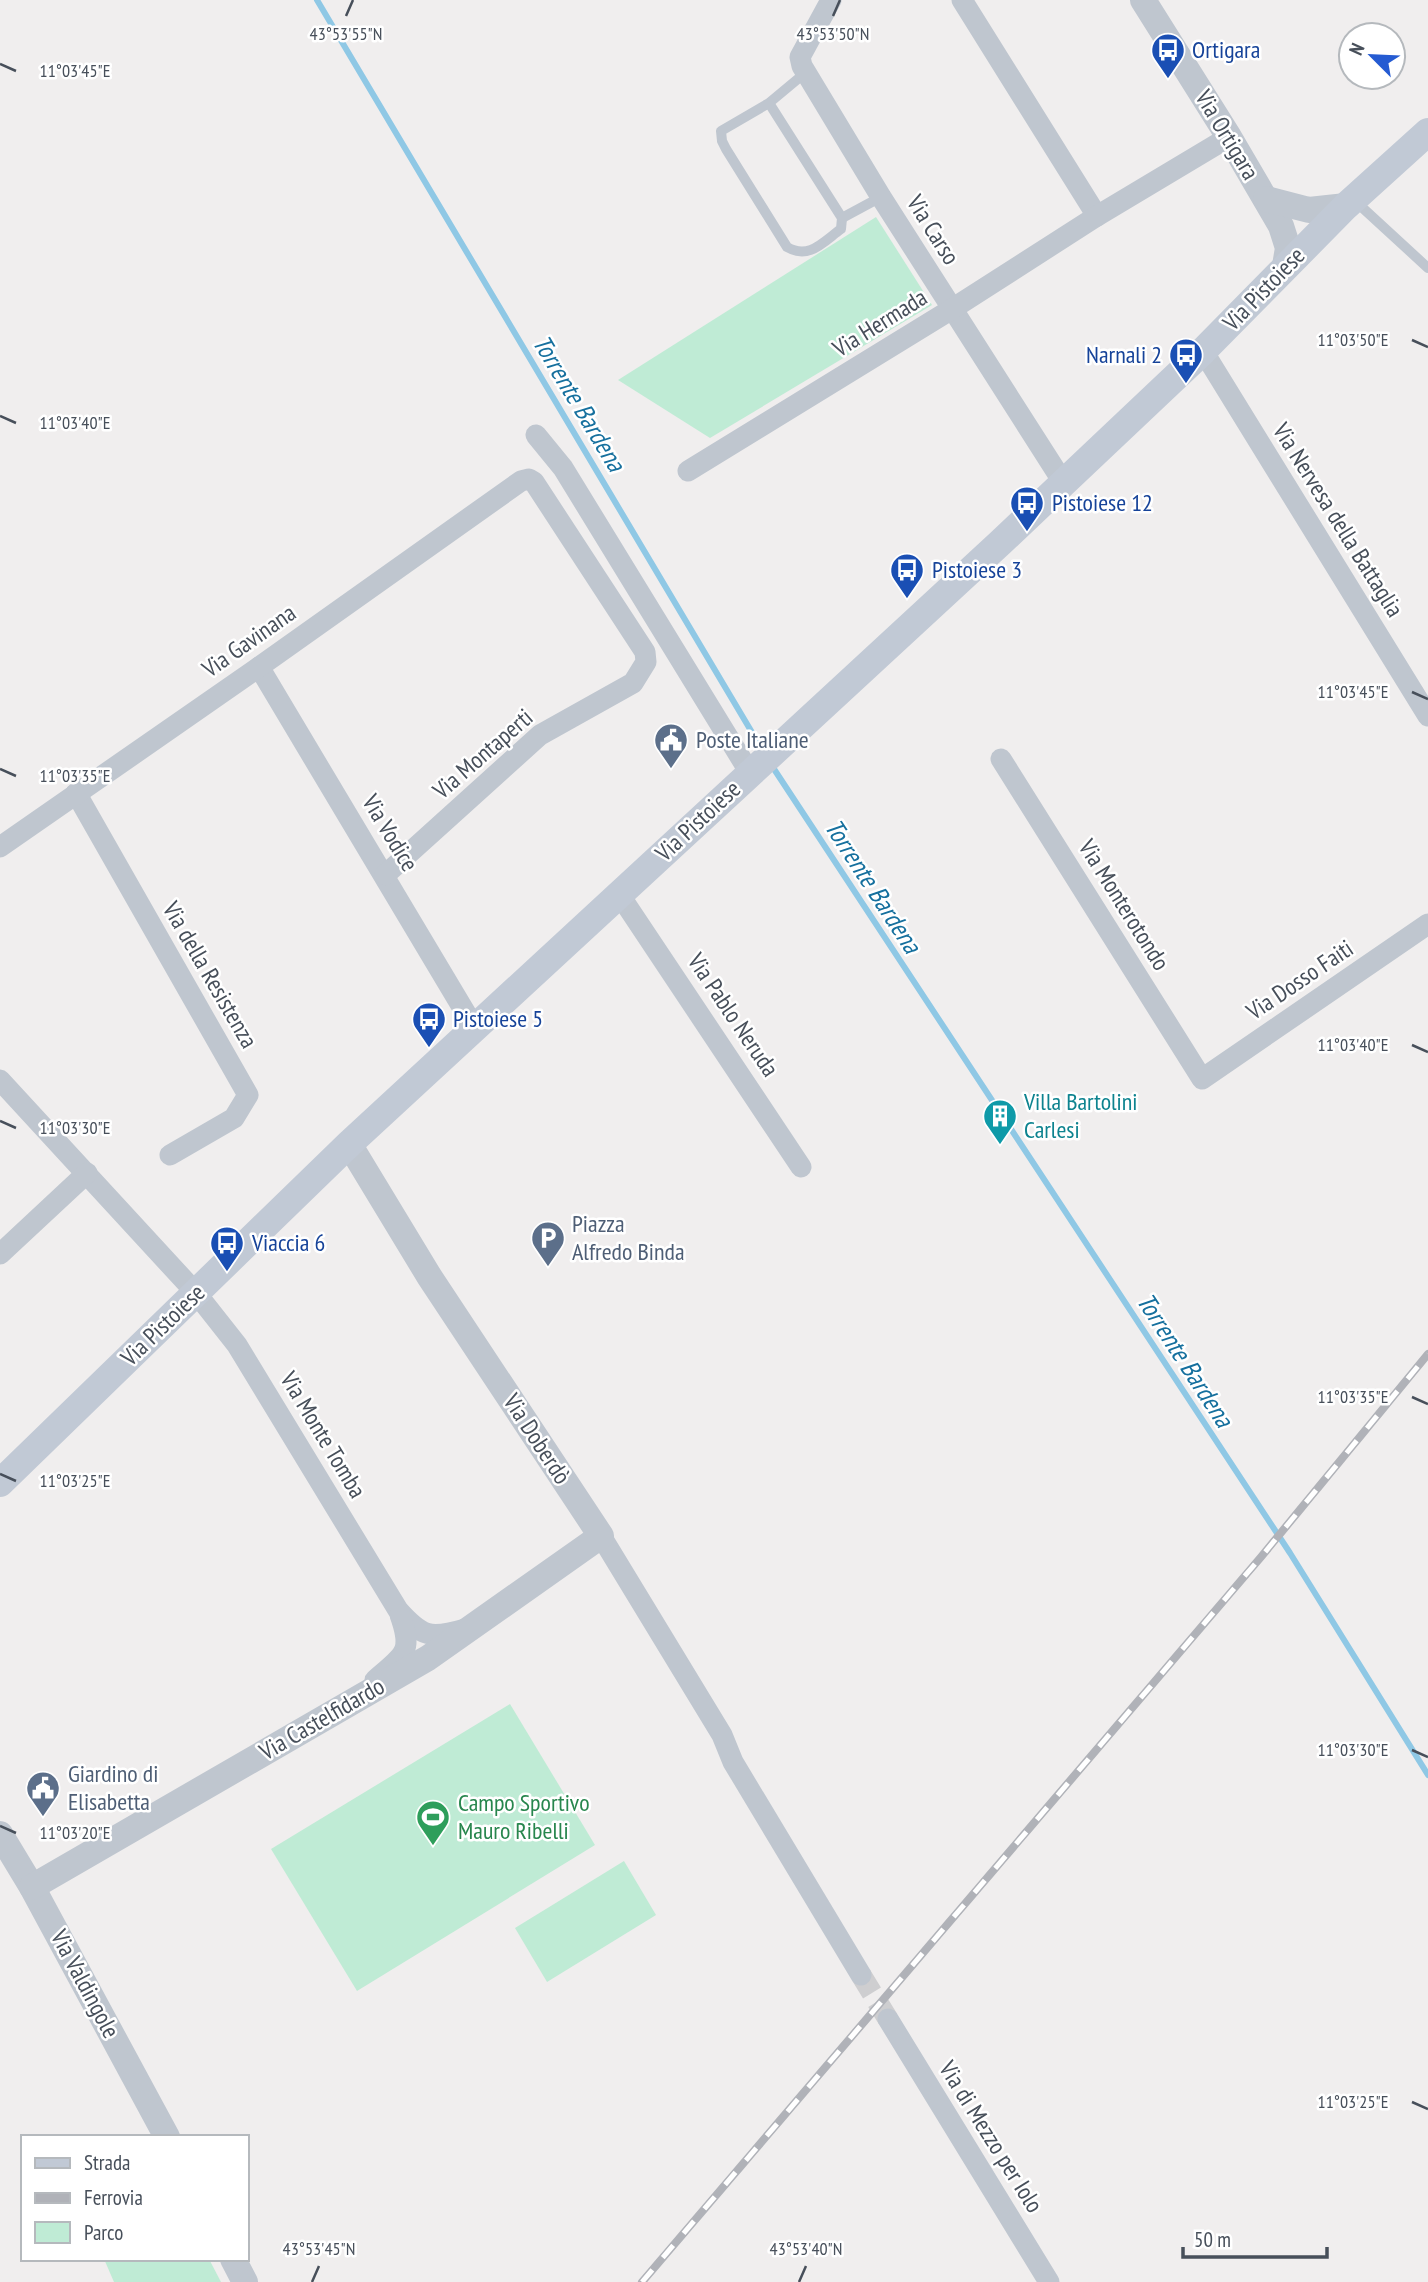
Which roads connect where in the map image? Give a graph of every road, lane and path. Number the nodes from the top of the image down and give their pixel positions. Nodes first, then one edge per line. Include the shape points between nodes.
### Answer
1 (831, 0) edge
2 (962, 0) edge
3 (1143, 0) edge
4 (806, 74) junction
5 (769, 103) junction
6 (1428, 132) edge
7 (1229, 136) junction
8 (881, 197) junction
9 (1266, 199) junction
10 (1350, 203) junction
11 (1097, 216) junction
12 (842, 218) junction
13 (1285, 266) junction
14 (1428, 268) edge
15 (953, 309) junction
16 (1203, 351) junction
17 (536, 435) dead end
18 (688, 471) dead end
19 (529, 479) joint
20 (1063, 482) junction
21 (259, 667) junction
22 (1428, 716) edge
23 (1001, 759) dead end
24 (755, 769) junction
25 (76, 793) junction
26 (0, 847) edge
27 (385, 875) junction
28 (619, 894) junction
29 (1428, 924) edge
30 (474, 1027) junction
31 (1202, 1079) joint
32 (0, 1080) edge
33 (349, 1144) junction
34 (170, 1155) dead end
35 (802, 1167) dead end
36 (87, 1173) junction
37 (0, 1254) edge
38 (196, 1293) junction
39 (0, 1483) edge
40 (601, 1536) junction
41 (398, 1610) junction
42 (472, 1627) junction
43 (353, 1701) junction
44 (0, 1834) edge
45 (33, 1887) junction
46 (861, 1975) tunnel mouth
47 (888, 2019) tunnel mouth
48 (166, 2135) edge
49 (234, 2261) edge
50 (245, 2282) edge
51 (1049, 2282) edge

1 - 4 street via 800,57
2 - 11 street
3 - 7 street, Via Ortigara
4 - 5 lane
4 - 8 street, Via Carso
5 - 12 lane
5 - 12 lane via 721,131 726,149 775,230 797,253 811,251 841,229
6 - 10 main road, Via Pistoiese
7 - 9 street, Via Ortigara
7 - 11 street, Via Hermada
8 - 12 lane
8 - 15 street, Via Carso
9 - 10 street via 1309,210
9 - 13 street, Via Ortigara via 1286,236
10 - 13 main road, Via Pistoiese
10 - 14 lane
11 - 15 street, Via Hermada
13 - 16 main road, Via Pistoiese
15 - 18 street, Via Hermada
15 - 20 street, Via Carso
16 - 20 main road, Via Pistoiese
16 - 22 street, Via Nervesa della Battaglia
17 - 24 street via 563,468
19 - 21 street, Via Gavinana
19 - 27 street, Via Montaperti via 645,652 646,662 633,683 540,735
20 - 24 main road, Via Pistoiese
21 - 25 street, Via Gavinana
21 - 27 street, Via Vodice
23 - 31 street, Via Monterotondo
24 - 28 main road, Via Pistoiese
25 - 26 street, Via Gavinana
25 - 34 street, Via della Resistenza via 248,1095 234,1118
27 - 30 street, Via Vodice
28 - 30 main road, Via Pistoiese
28 - 35 street, Via Pablo Neruda
29 - 31 street, Via Dosso Faiti
30 - 33 main road, Via Pistoiese
32 - 36 street, Via Monte Tomba
33 - 38 main road, Via Pistoiese
33 - 40 street, Via Doberdò via 429,1276
36 - 37 street
36 - 38 street, Via Monte Tomba
38 - 39 main road, Via Pistoiese
38 - 41 street, Via Monte Tomba via 237,1345
40 - 42 street, Via Castelfidardo
40 - 46 street, Via Doberdò via 727,1732 733,1762
41 - 42 street, Via Monte Tomba via 426,1634
41 - 43 street, Via Monte Tomba via 408,1640 405,1652
42 - 43 street, Via Castelfidardo
43 - 45 street, Via Castelfidardo
44 - 45 street, Via Valdingole
45 - 48 street, Via Valdingole
47 - 51 street, Via di Mezzo per Iolo
49 - 50 street

